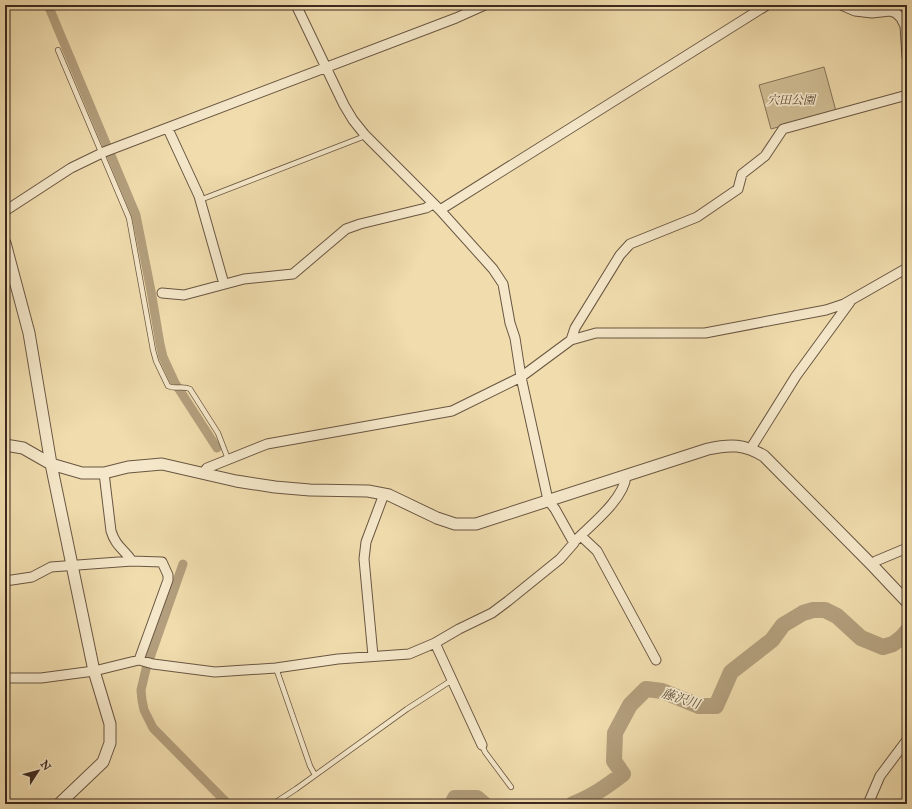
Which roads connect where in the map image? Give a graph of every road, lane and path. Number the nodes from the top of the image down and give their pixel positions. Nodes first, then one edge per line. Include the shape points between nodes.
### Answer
1 (296, 5) edge
2 (484, 5) edge
3 (767, 5) edge
4 (841, 5) edge
5 (58, 50) dead end
6 (907, 57) edge
7 (326, 68) junction
8 (907, 95) edge
9 (168, 129) junction
10 (365, 135) junction
11 (103, 153) junction
12 (200, 200) junction
13 (433, 204) junction
14 (440, 210) junction
15 (5, 211) edge
16 (5, 243) edge
17 (907, 268) edge
18 (224, 284) junction
19 (162, 293) dead end
20 (852, 300) junction
21 (571, 340) junction
22 (521, 377) junction
23 (5, 445) edge
24 (751, 448) junction
25 (228, 459) junction
26 (51, 464) junction
27 (104, 473) junction
28 (203, 473) junction
29 (626, 476) junction
30 (384, 494) junction
31 (548, 500) junction
32 (577, 539) junction
33 (907, 548) edge
34 (132, 561) junction
35 (71, 566) junction
36 (873, 566) junction
37 (5, 581) edge
38 (907, 602) edge
39 (436, 643) junction
40 (373, 656) junction
41 (141, 660) junction
42 (656, 660) dead end
43 (276, 668) junction
44 (94, 671) junction
45 (5, 678) edge
46 (452, 680) junction
47 (907, 740) edge
48 (482, 745) joint
49 (315, 775) junction
50 (511, 787) dead end
51 (58, 804) edge
52 (273, 804) edge
53 (868, 804) edge

1 - 7 street
2 - 7 street
3 - 14 street
4 - 6 street via 855,11 896,13 905,26
5 - 11 lane
7 - 9 street
7 - 10 street via 344,106
8 - 21 street via 783,129 765,156 742,174 738,189 697,217 630,244 620,255 575,328
9 - 11 street
9 - 12 street
10 - 12 lane
10 - 13 street
11 - 15 street via 71,168
11 - 25 lane via 129,218 153,350 164,379 171,388 190,389 218,433
12 - 18 street
13 - 14 street
13 - 18 street via 346,229 293,274 244,279
14 - 22 street via 493,269 503,284
16 - 26 street via 29,333
17 - 20 street
18 - 19 street via 184,295
20 - 21 street via 826,310 705,333 596,333
20 - 24 street via 796,376
21 - 22 street
22 - 25 street via 452,411 267,444
22 - 31 street
23 - 26 street via 23,448
24 - 29 street via 725,445
24 - 36 street via 764,456
25 - 28 street via 207,468
26 - 27 street via 82,473
26 - 35 street
27 - 28 street via 155,464
27 - 34 street via 111,531 116,543
28 - 30 street via 275,487 368,490
29 - 31 street
29 - 32 street via 612,503
30 - 31 street via 454,524 476,524
30 - 40 street via 366,542 364,559
31 - 32 street
32 - 39 street via 560,559 508,601
32 - 42 street via 597,551
33 - 36 street via 876,561
34 - 35 street
34 - 41 street via 162,562 168,575
35 - 37 street via 51,567 32,577
35 - 44 street
36 - 38 street
39 - 40 street via 409,654
39 - 46 street
40 - 43 street
41 - 43 street via 153,664 215,672
41 - 44 street
43 - 49 lane
44 - 45 street via 41,678
44 - 51 street via 110,724 110,743 103,762
46 - 48 street
46 - 49 lane via 407,708
47 - 53 street via 880,776
48 - 50 lane
49 - 52 lane

